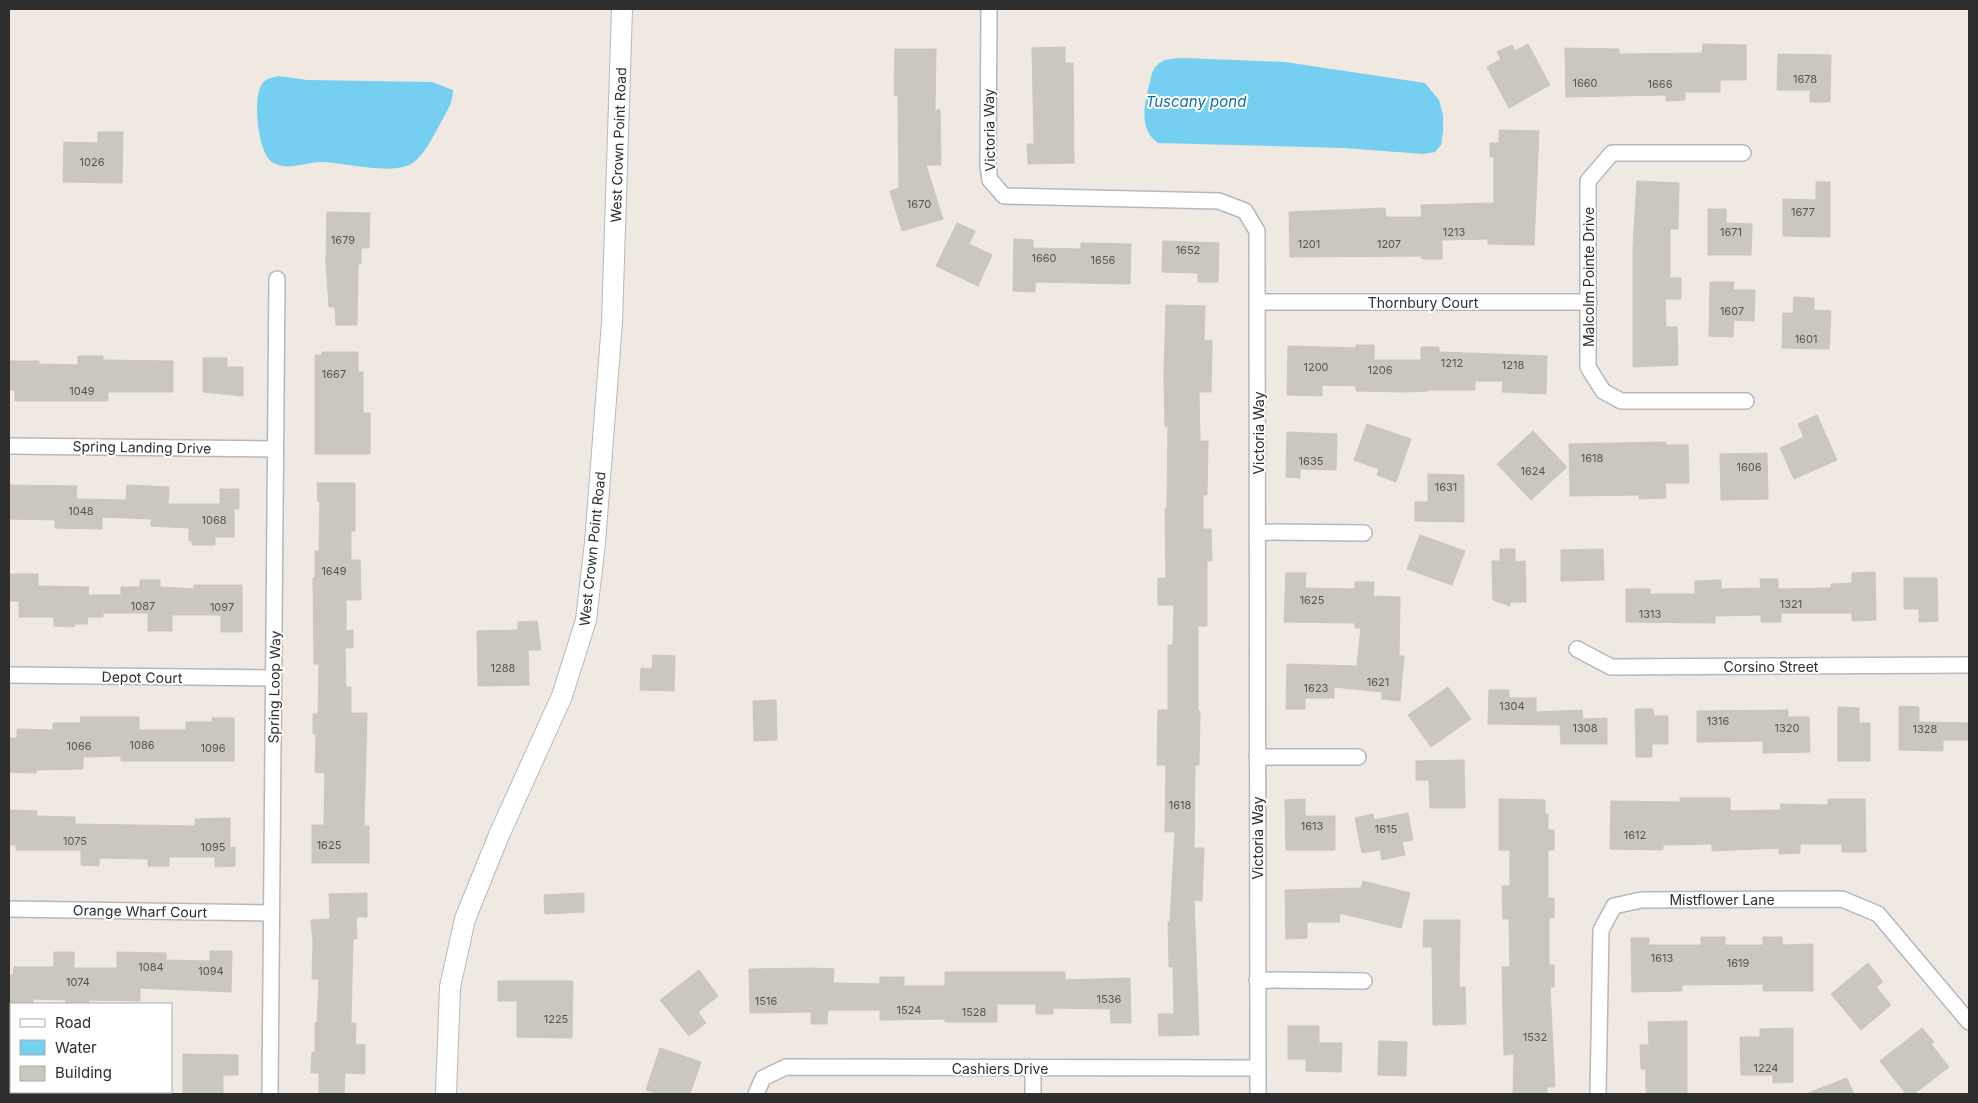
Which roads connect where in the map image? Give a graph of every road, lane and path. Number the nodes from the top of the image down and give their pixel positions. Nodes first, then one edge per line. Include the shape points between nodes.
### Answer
1 (622, 9) edge
2 (989, 9) edge
3 (1743, 153) dead end
4 (277, 279) dead end
5 (1257, 302) junction
6 (1589, 302) junction
7 (1746, 401) dead end
8 (9, 446) edge
9 (275, 449) junction
10 (1258, 532) junction
11 (1364, 533) dead end
12 (1577, 649) dead end
13 (1969, 665) edge
14 (9, 675) edge
15 (274, 678) junction
16 (1257, 757) junction
17 (1358, 757) dead end
18 (9, 909) edge
19 (271, 913) junction
20 (1257, 980) junction
21 (1364, 981) dead end
22 (1969, 1022) edge
23 (1033, 1068) junction
24 (1257, 1068) junction
25 (270, 1094) edge
26 (446, 1094) edge
27 (756, 1094) edge
28 (1032, 1094) edge
29 (1258, 1094) edge
30 (1598, 1094) edge

1 - 26 street, West Crown Point Road via 612,322 586,620 562,696 498,834 465,919 450,986
2 - 5 street, Victoria Way via 988,166 990,180 1004,196 1219,201 1245,211 1257,231
3 - 6 street, Malcolm Pointe Drive via 1612,153 1601,163 1588,181
4 - 9 street, Spring Loop Way
5 - 6 street, Thornbury Court
5 - 10 street, Victoria Way
6 - 7 street, Malcolm Pointe Drive via 1588,367 1603,391 1621,401
8 - 9 street, Spring Landing Drive
9 - 15 street, Spring Loop Way
10 - 11 street
10 - 16 street, Victoria Way
12 - 13 street, Corsino Street via 1611,667
14 - 15 street, Depot Court
15 - 19 street, Spring Loop Way
16 - 17 street
16 - 20 street, Victoria Way
18 - 19 street, Orange Wharf Court
19 - 25 street, Spring Loop Way
20 - 21 street
20 - 24 street, Victoria Way
22 - 30 street, Mistflower Lane via 1878,914 1842,899 1641,900 1614,906 1601,930
23 - 24 street, Cashiers Drive
23 - 27 street, Cashiers Drive via 786,1068 763,1078
23 - 28 street
24 - 29 street, Victoria Way

